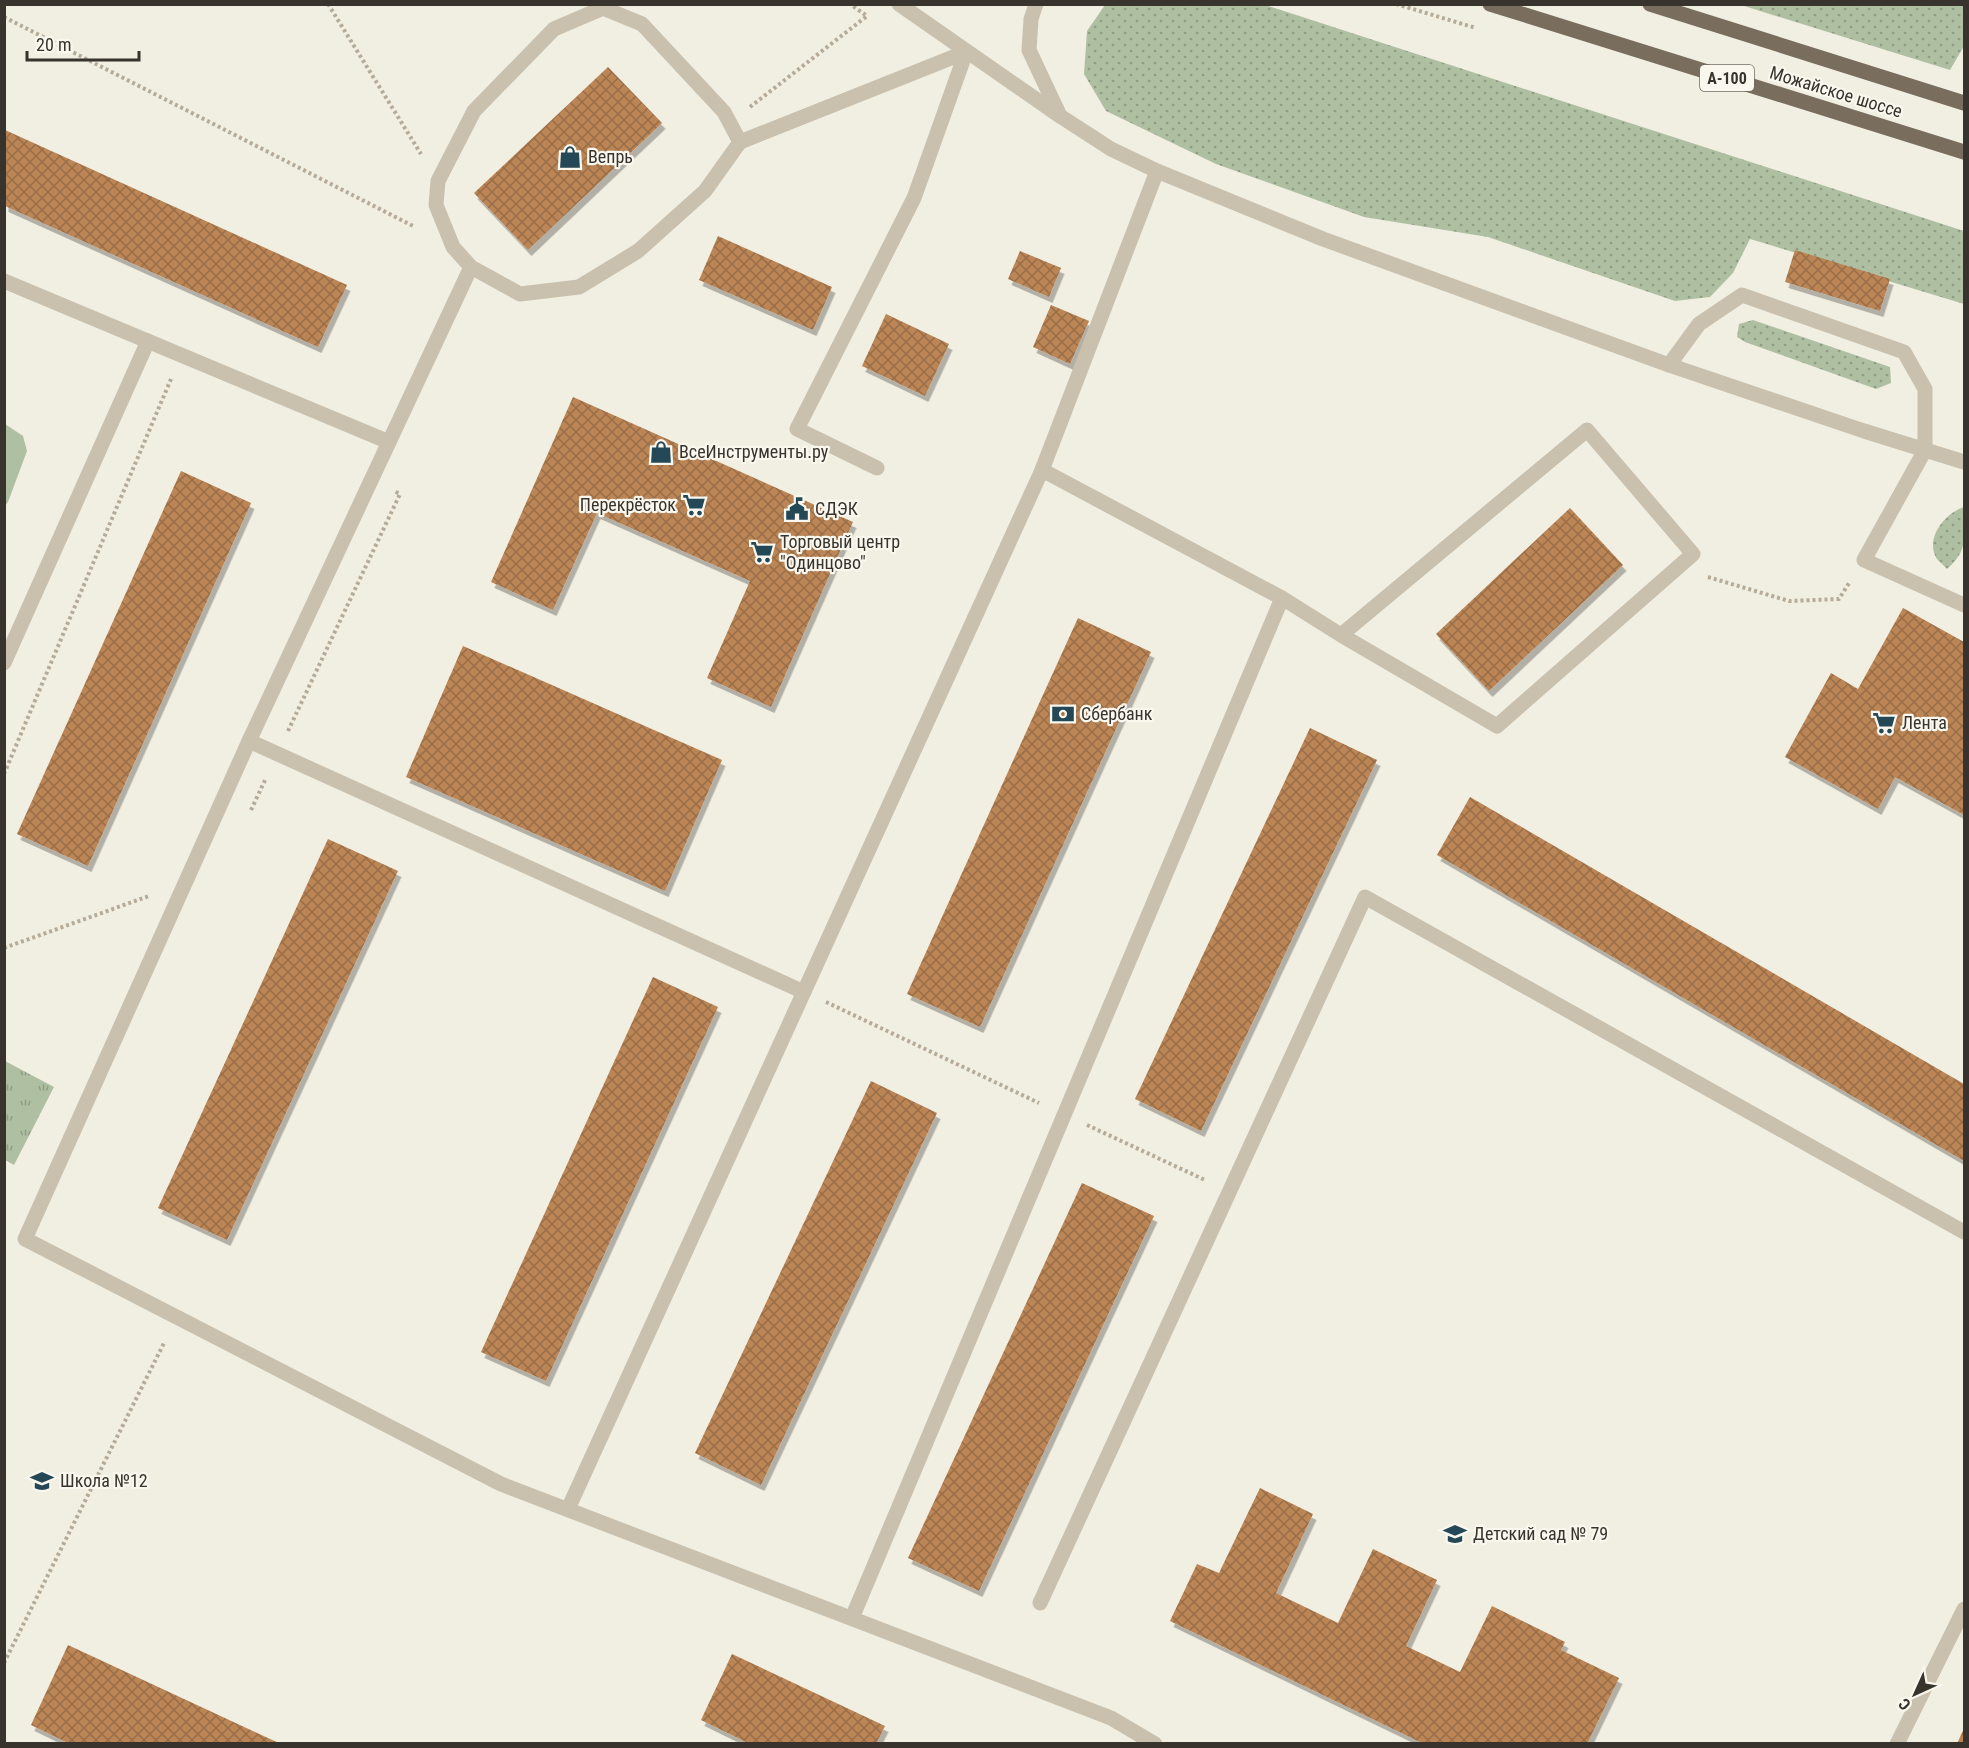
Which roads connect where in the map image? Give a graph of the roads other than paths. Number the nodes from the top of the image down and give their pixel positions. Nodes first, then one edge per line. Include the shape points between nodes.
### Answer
1 (899, 4) edge
2 (1036, 4) edge
3 (1490, 4) edge
4 (1650, 4) edge
5 (966, 52) junction
6 (1965, 103) edge
7 (1060, 116) junction
8 (740, 142) junction
9 (1965, 152) edge
10 (1157, 171) junction
11 (471, 267) junction
12 (4, 281) edge
13 (148, 341) junction
14 (1669, 365) junction
15 (389, 442) junction
16 (1925, 450) junction
17 (1965, 462) edge
18 (877, 468) dead end
19 (1042, 470) junction
20 (1282, 598) junction
21 (1965, 605) edge
22 (1341, 636) junction
23 (4, 663) edge
24 (249, 741) junction
25 (804, 992) junction
26 (1965, 1232) edge
27 (568, 1509) junction
28 (1040, 1603) dead end
29 (1965, 1609) edge
30 (852, 1618) junction
31 (1155, 1743) edge
32 (1897, 1743) edge

1 - 5 street
2 - 7 street via 1029,50
3 - 9 main road, Можайское шоссе / А-100
4 - 6 main road, Можайское шоссе / А-100
5 - 7 street
5 - 8 street
5 - 18 street via 914,198 797,429
7 - 10 street via 1111,149
8 - 11 street via 705,191 638,251 579,287 520,294
8 - 11 street via 724,112 642,24 603,8 554,29 474,111 438,182 436,205 453,247
10 - 14 street via 1323,239
10 - 19 street
11 - 15 street
12 - 13 street
13 - 15 street
13 - 23 street
14 - 16 street
14 - 16 street via 1700,324 1743,295 1904,352 1925,389
15 - 24 street
16 - 17 street
16 - 21 street via 1864,560
19 - 20 street
19 - 25 street
20 - 22 street
20 - 30 street
22 - 22 street via 1497,726 1693,554 1587,430
24 - 25 street
24 - 27 street via 25,1239 501,1484
25 - 27 street
26 - 28 street via 1365,897
27 - 30 street
29 - 32 street
30 - 31 street via 1111,1718

